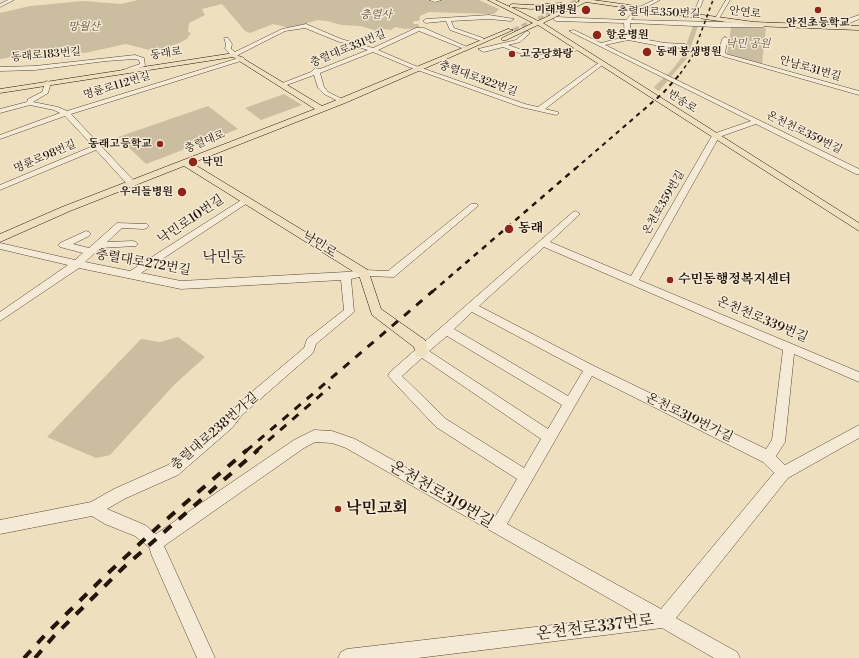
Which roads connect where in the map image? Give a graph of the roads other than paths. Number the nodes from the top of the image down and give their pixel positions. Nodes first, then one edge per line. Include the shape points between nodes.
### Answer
1 (12, 0) edge
2 (431, 0) edge
3 (440, 0) edge
4 (491, 0) edge
5 (584, 0) edge
6 (658, 0) edge
7 (701, 0) edge
8 (728, 0) edge
9 (503, 5) junction
10 (0, 6) edge
11 (639, 9) junction
12 (563, 11) junction
13 (542, 12) dead end
14 (694, 16) junction
15 (859, 17) edge
16 (535, 18) junction
17 (716, 19) junction
18 (448, 20) junction
19 (556, 20) junction
20 (426, 21) dead end
21 (627, 22) junction
22 (763, 25) junction
23 (830, 27) junction
24 (513, 28) junction
25 (859, 28) edge
26 (572, 31) dead end
27 (533, 33) junction
28 (560, 36) junction
29 (628, 38) junction
30 (226, 39) dead end
31 (725, 39) dead end
32 (481, 40) junction
33 (600, 45) junction
34 (504, 46) junction
35 (685, 46) dead end
36 (464, 47) junction
37 (480, 49) junction
38 (580, 49) junction
39 (374, 50) junction
40 (234, 55) junction
41 (242, 59) junction
42 (602, 63) junction
43 (415, 68) junction
44 (0, 69) edge
45 (122, 72) junction
46 (317, 73) junction
47 (48, 82) junction
48 (282, 85) junction
49 (0, 91) edge
50 (859, 93) edge
51 (342, 101) junction
52 (30, 103) junction
53 (321, 109) junction
54 (539, 110) junction
55 (0, 111) edge
56 (66, 113) junction
57 (556, 113) dead end
58 (756, 122) junction
59 (716, 136) junction
60 (0, 137) edge
61 (99, 146) junction
62 (186, 163) junction
63 (859, 172) edge
64 (132, 184) junction
65 (0, 188) edge
66 (246, 200) junction
67 (474, 206) dead end
68 (576, 214) dead end
69 (144, 226) dead end
70 (859, 228) edge
71 (86, 234) dead end
72 (0, 238) edge
73 (543, 243) junction
74 (133, 244) dead end
75 (99, 245) junction
76 (0, 246) edge
77 (91, 252) junction
78 (77, 264) junction
79 (364, 273) junction
80 (131, 276) junction
81 (346, 276) junction
82 (633, 281) junction
83 (471, 307) junction
84 (0, 317) edge
85 (446, 330) junction
86 (789, 346) junction
87 (421, 352) junction
88 (590, 369) junction
89 (859, 377) edge
90 (569, 403) junction
91 (859, 431) edge
92 (549, 437) junction
93 (768, 457) junction
94 (784, 473) junction
95 (526, 477) junction
96 (94, 509) junction
97 (0, 527) edge
98 (497, 527) junction
99 (156, 543) junction
100 (662, 620) junction
101 (380, 656) edge
102 (206, 658) edge
103 (347, 658) edge
104 (731, 658) edge

1 - 10 street
2 - 3 street
4 - 9 main road, 반송로
5 - 11 main road, 안연로
5 - 12 main road
6 - 11 street
7 - 14 street
8 - 17 street
9 - 13 main road via 531,7 563,3
9 - 16 main road, 반송로
9 - 24 main road via 510,14
11 - 14 main road, 안연로
11 - 21 street
12 - 16 main road
12 - 19 main road via 555,17
14 - 17 main road, 안연로
15 - 23 street
16 - 24 main road
16 - 28 main road, 반송로
17 - 22 main road, 안연로
18 - 20 street
18 - 24 street via 489,17
18 - 32 street via 452,29
19 - 21 street, 충렬대로350번길
19 - 28 main road
21 - 22 street, 충렬대로350번길
21 - 29 street
22 - 23 main road, 안연로
23 - 25 main road, 안연로
24 - 27 main road
24 - 32 main road
24 - 37 main road
24 - 43 main road, 충렬대로 via 471,50
26 - 33 street
27 - 28 main road
27 - 34 street
28 - 38 main road, 반송로
29 - 33 street
29 - 35 street
30 - 40 street via 228,49
31 - 50 street, 안남로31번길 via 722,52 724,55
32 - 36 main road
33 - 58 street
34 - 37 street
34 - 38 street via 540,57
36 - 39 street, 충렬대로331번길 via 418,29
36 - 43 main road
37 - 43 main road
38 - 42 main road, 반송로
39 - 40 street, 충렬대로322번길 via 339,40 306,26 284,30
39 - 43 street, 충렬대로322번길
39 - 46 street, 충렬대로331번길
39 - 46 street via 338,56 314,71
40 - 41 main road
40 - 45 main road, 동래로
41 - 48 main road
41 - 56 street, 명륜로112번길
42 - 54 street
42 - 59 main road, 반송로
43 - 51 main road, 충렬대로
43 - 54 street, 충렬대로322번길
44 - 45 street, 동래로183번길 via 35,68 135,57 142,59 143,65
45 - 47 main road, 동래로
46 - 48 street, 충렬대로331번길
46 - 51 street via 321,88
47 - 49 main road, 동래로
47 - 52 street via 45,93 30,100
48 - 53 main road
51 - 53 main road, 충렬대로
52 - 55 street
52 - 56 street via 56,108
53 - 62 main road, 충렬대로
54 - 57 street, 충렬대로322번길
56 - 60 street, 명륜로112번길
56 - 61 street
58 - 59 street, 온천천로359번길
58 - 63 street, 온천천로359번길
59 - 70 main road, 반송로
59 - 82 street, 온천로359번길
61 - 64 street
61 - 65 street, 명륜로98번길
62 - 64 main road, 충렬대로
62 - 66 main road, 낙민로
64 - 72 main road, 충렬대로
66 - 79 main road, 낙민로
66 - 80 street, 낙민로10번길
67 - 79 street, 충렬대로272번길 via 390,275
68 - 73 street
69 - 75 street via 120,225
71 - 77 street via 63,245
73 - 82 street, 온천천로339번길
73 - 83 street
74 - 75 street
75 - 77 street
76 - 78 street, 충렬대로272번길
77 - 78 street
78 - 80 street, 충렬대로272번길
78 - 84 street
79 - 81 street, 충렬대로272번길
79 - 87 main road via 376,312 420,344
80 - 81 street, 충렬대로272번길 via 181,285 196,285
81 - 96 street, 충렬대로238번가길 via 349,312 311,342 309,350 173,470 119,494
82 - 86 street, 온천천로339번길
83 - 85 street
83 - 88 street, 온천로319번가길
85 - 87 street
85 - 90 street
86 - 89 street, 온천천로339번길
86 - 93 street via 778,442
87 - 92 street
87 - 95 street via 394,376 442,422
88 - 90 street
88 - 93 street, 온천로319번가길
90 - 92 street
91 - 94 street, 온천천로337번로
92 - 95 street
93 - 94 street, 온천로319번가길
94 - 100 street, 온천천로337번로
95 - 98 street
96 - 97 street, 충렬대로238번가길
96 - 99 street via 110,519 140,530
98 - 99 street, 온천천로319번길 via 350,443 332,437 314,436
98 - 100 street, 온천천로319번길
99 - 102 street via 157,551
100 - 101 street, 온천천로337번로
100 - 104 street, 온천천로319번길
101 - 103 street, 온천천로337번로

